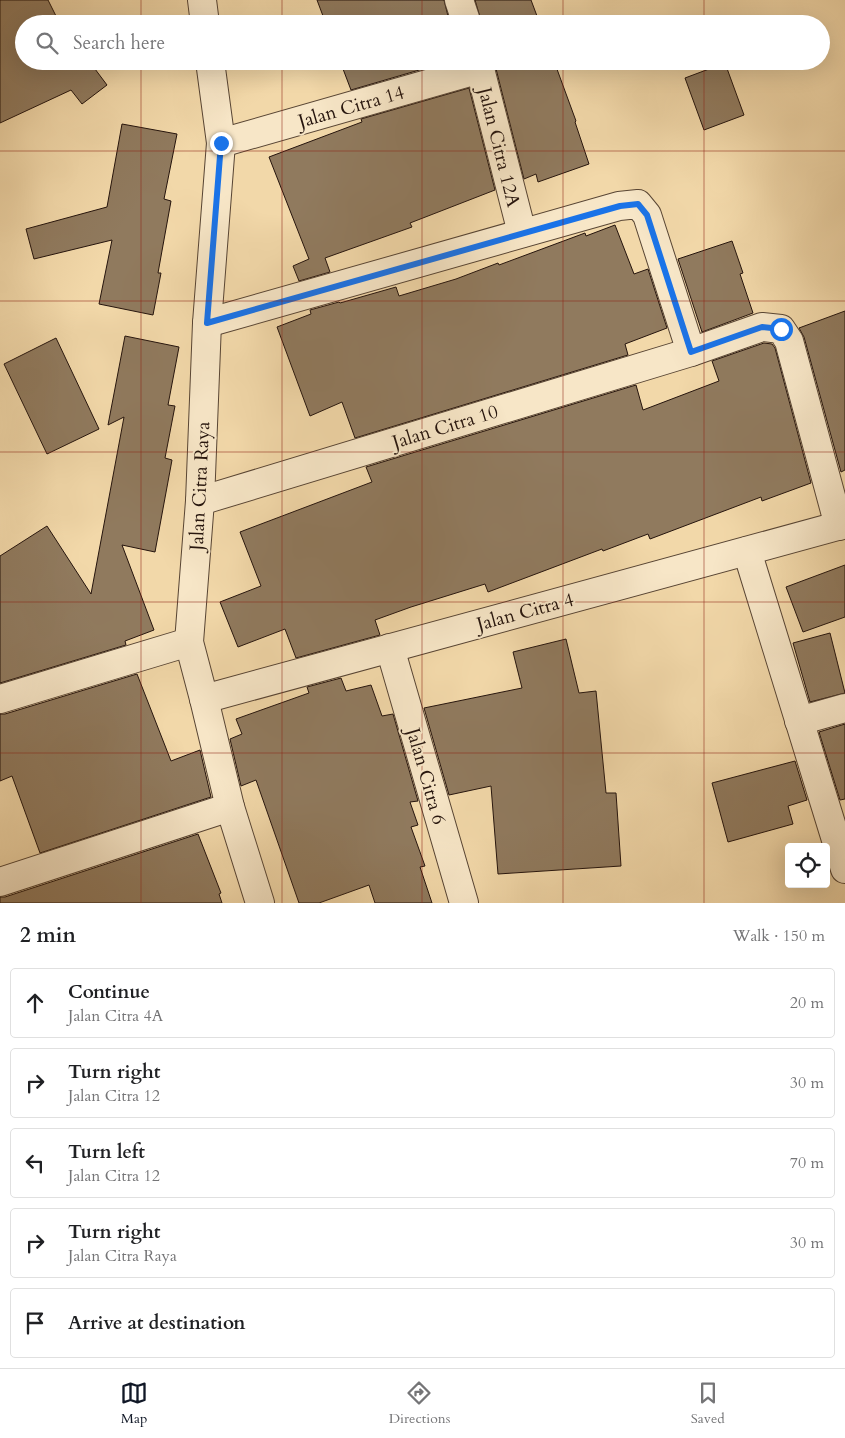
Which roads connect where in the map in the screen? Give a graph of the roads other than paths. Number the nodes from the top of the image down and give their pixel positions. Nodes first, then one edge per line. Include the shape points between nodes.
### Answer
1 (202, 0) edge
2 (460, 0) edge
3 (204, 15) edge
4 (464, 15) edge
5 (211, 70) edge
6 (462, 70) edge
7 (480, 70) edge
8 (221, 143) junction
9 (522, 233) junction
10 (207, 323) junction
11 (691, 352) junction
12 (200, 501) junction
13 (842, 525) edge
14 (747, 551) junction
15 (189, 642) junction
16 (390, 648) junction
17 (0, 698) edge
18 (204, 699) junction
19 (845, 708) edge
20 (799, 721) junction
21 (230, 807) junction
22 (845, 869) edge
23 (0, 882) edge
24 (260, 903) edge
25 (464, 903) edge

1 - 3 street
2 - 4 street
5 - 8 street, Jalan Citra Raya
6 - 8 street, Jalan Citra 14
7 - 9 street, Jalan Citra 12A
8 - 10 street, Jalan Citra Raya
9 - 10 street
9 - 11 street via 638,204 647,215
10 - 12 street, Jalan Citra Raya
11 - 12 street, Jalan Citra 10
11 - 13 street, Jalan Citra 10 via 762,327 781,329 789,341
12 - 15 street, Jalan Citra Raya
13 - 14 street, Jalan Citra 4
14 - 16 street, Jalan Citra 4
14 - 20 street
15 - 17 street
15 - 18 street, Jalan Citra Raya
16 - 18 street, Jalan Citra 4
16 - 25 street, Jalan Citra 6
18 - 21 street, Jalan Citra Raya
19 - 20 street
20 - 22 street
21 - 23 street
21 - 24 street, Jalan Citra Raya

